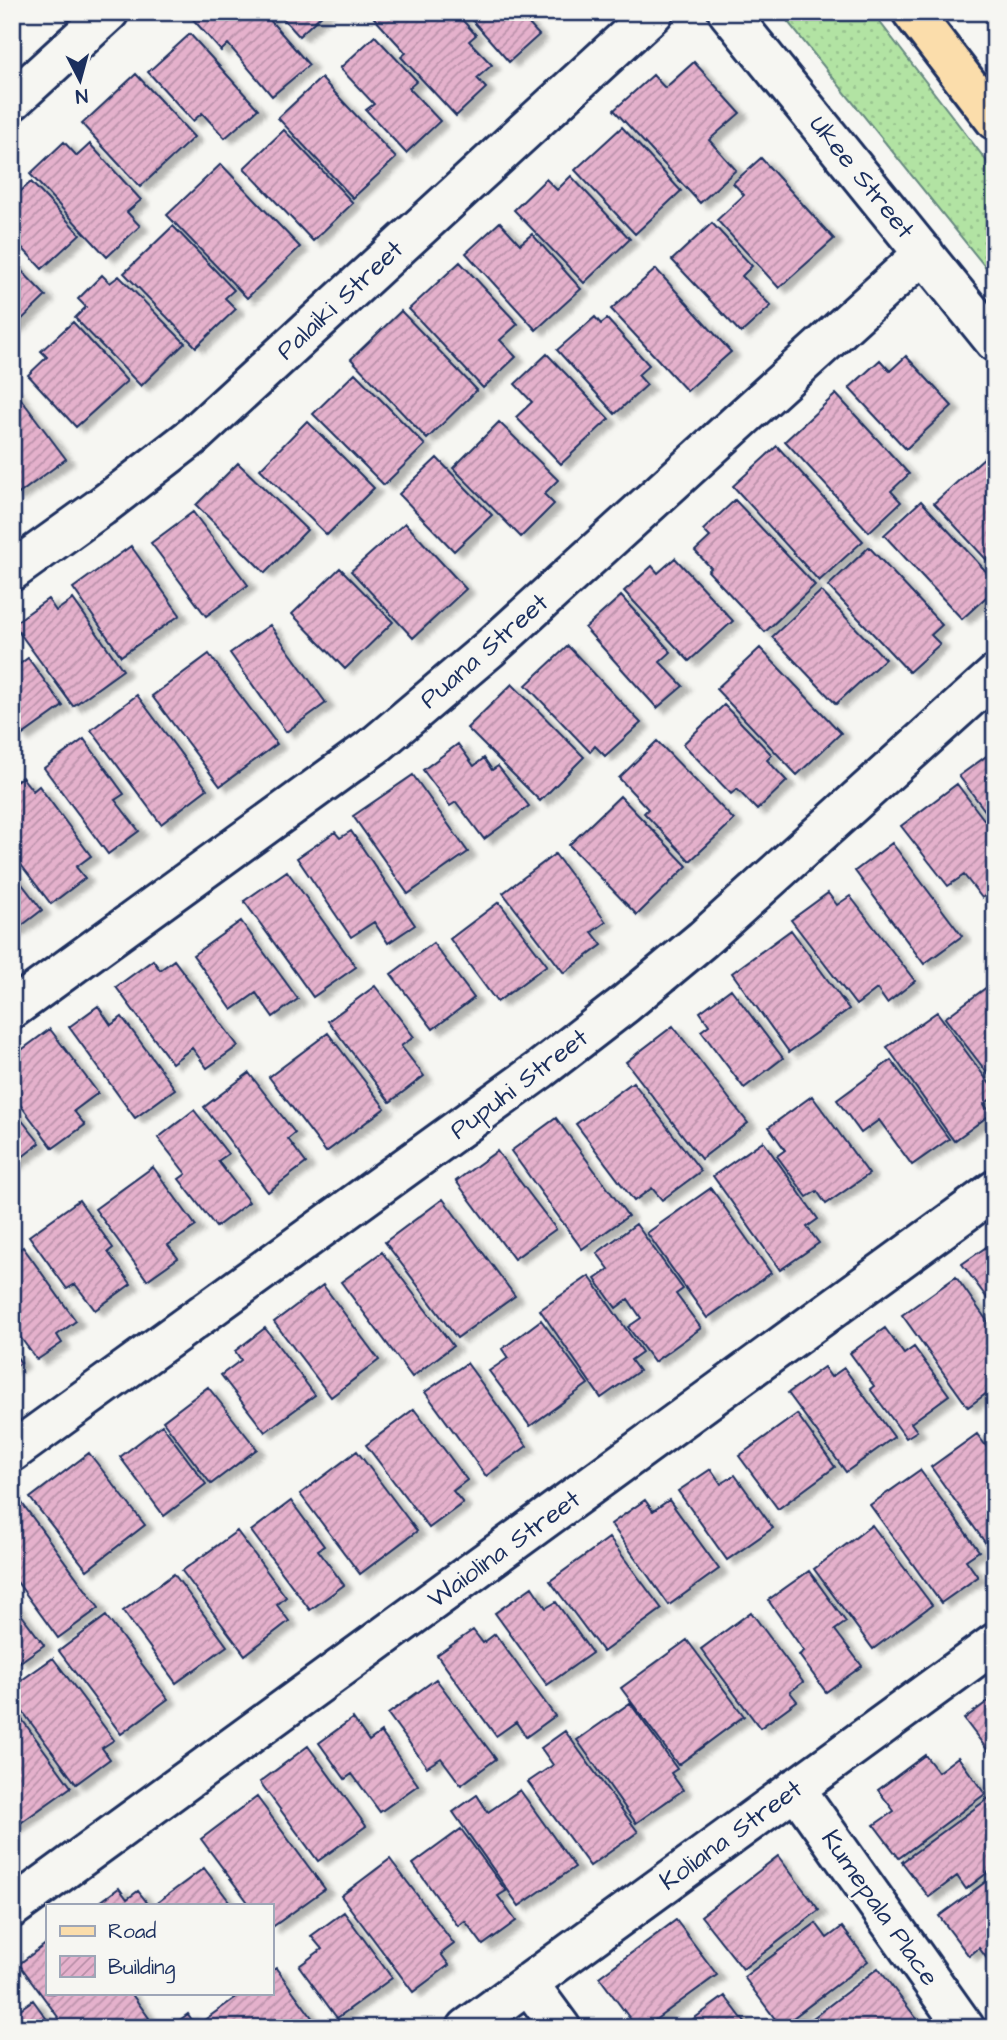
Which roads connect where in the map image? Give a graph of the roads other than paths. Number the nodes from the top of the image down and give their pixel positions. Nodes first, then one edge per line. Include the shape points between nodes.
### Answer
1 (109, 12) edge
2 (654, 12) edge
3 (728, 12) edge
4 (912, 12) edge
5 (12, 101) edge
6 (995, 120) edge
7 (923, 253) junction
8 (995, 342) edge
9 (12, 571) edge
10 (995, 675) edge
11 (12, 1009) edge
12 (995, 1190) edge
13 (12, 1452) edge
14 (995, 1643) edge
15 (795, 1788) junction
16 (12, 1908) edge
17 (528, 1983) junction
18 (467, 2028) edge
19 (561, 2028) edge
20 (965, 2028) edge

1 - 5 street
2 - 9 street, Palaiki Street via 193,436
3 - 7 street, Ukee Street
4 - 6 main road
7 - 8 street, Ukee Street
7 - 11 street, Puana Street via 489,649 378,743
10 - 13 street, Pupuhi Street via 625,1004
12 - 16 street, Waiolina Street
14 - 15 street, Koliana Street
15 - 17 street, Koliana Street
15 - 20 street, Kumepala Place
17 - 18 street, Koliana Street
17 - 19 street

